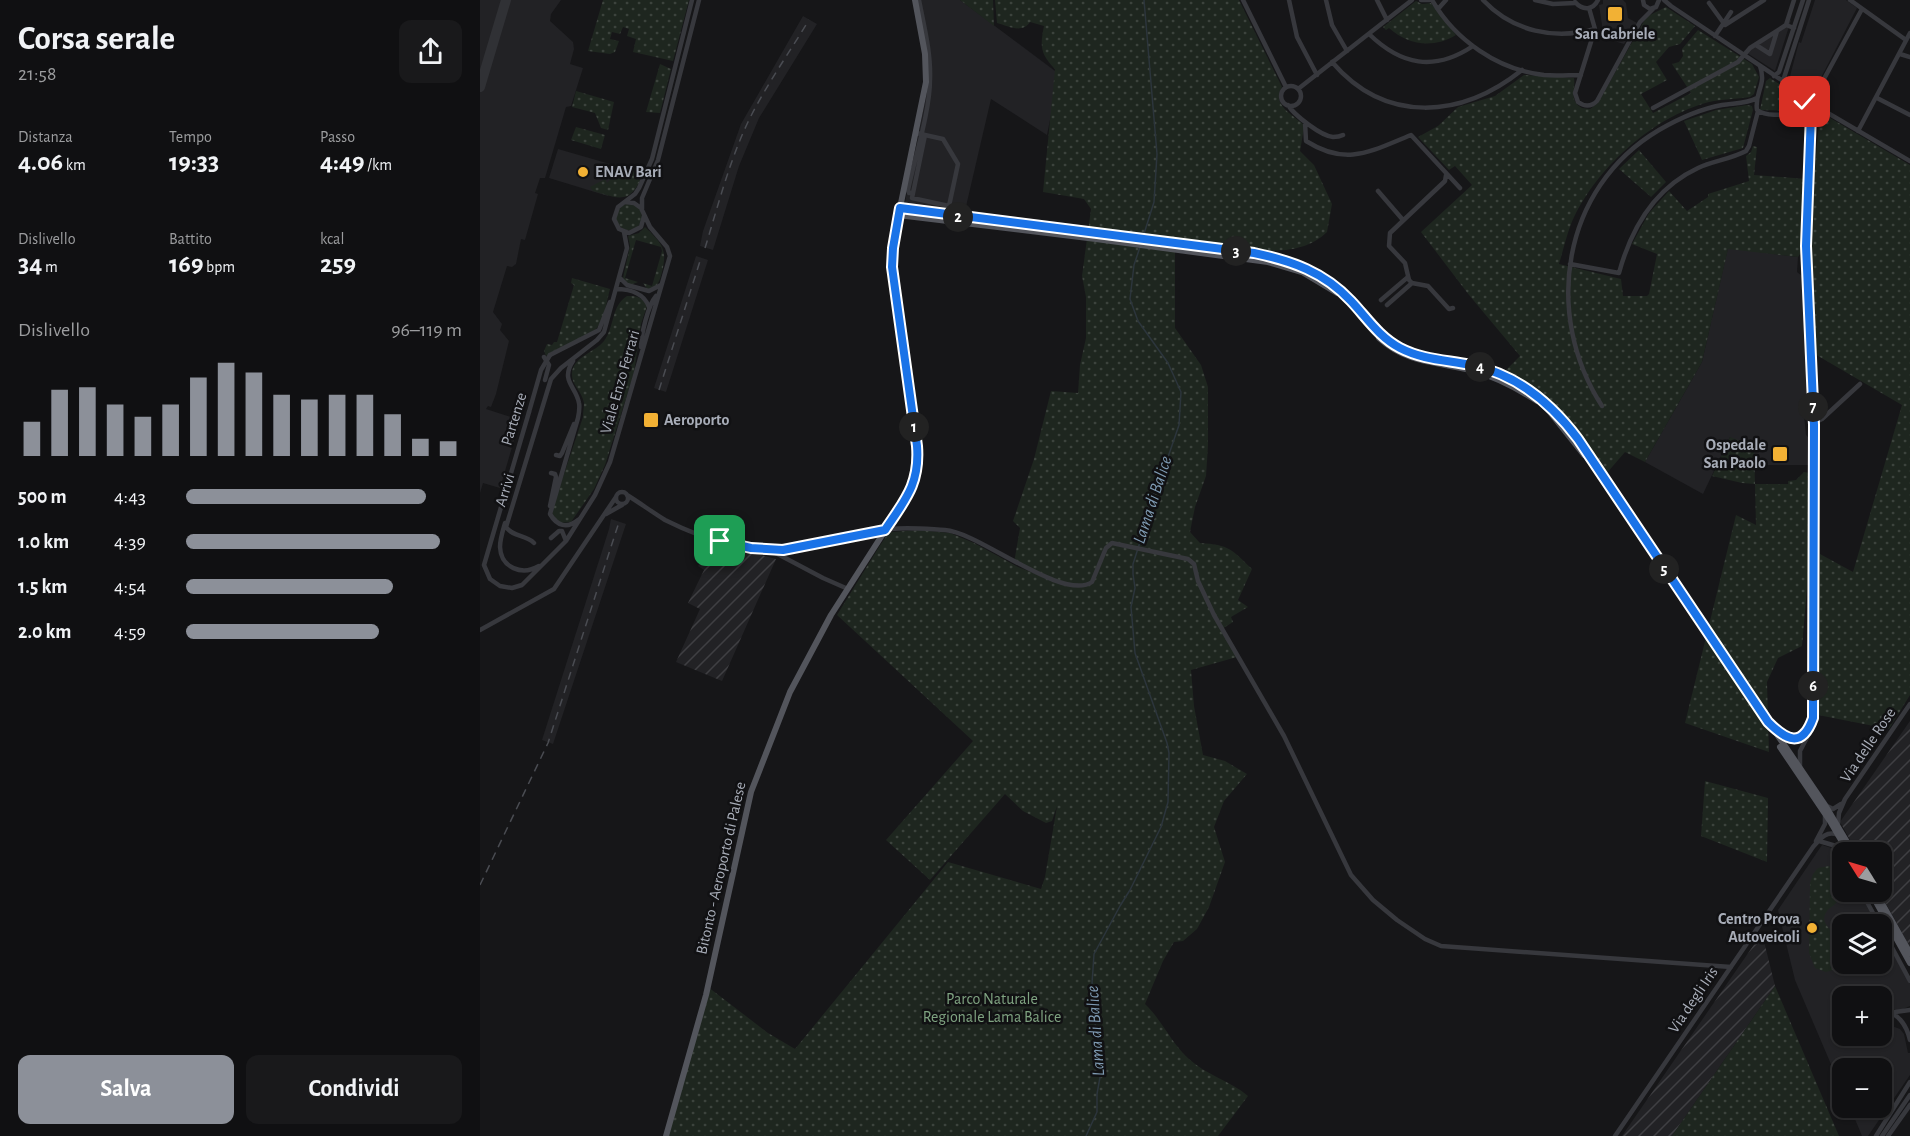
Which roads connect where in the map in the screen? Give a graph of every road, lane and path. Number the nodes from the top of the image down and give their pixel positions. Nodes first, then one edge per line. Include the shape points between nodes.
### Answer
1 (692, 0) edge
2 (699, 0) edge
3 (917, 0) edge
4 (1243, 0) edge
5 (1289, 0) edge
6 (1326, 0) edge
7 (1377, 0) edge
8 (1412, 0) edge
9 (1420, 0) edge
10 (1432, 0) edge
11 (1446, 0) edge
12 (1483, 0) edge
13 (1535, 0) edge
14 (1598, 0) edge
15 (1664, 0) edge
16 (1764, 0) edge
17 (1794, 0) edge
18 (1803, 0) edge
19 (1809, 0) edge
20 (1850, 0) edge
21 (1575, 1) edge
22 (1643, 2) edge
23 (1709, 3) dead end
24 (1656, 5) edge
25 (1671, 6) junction
26 (1589, 8) junction
27 (1438, 9) junction
28 (1862, 9) junction
29 (1731, 12) dead end
30 (921, 13) junction
31 (1387, 20) junction
32 (1640, 22) junction
33 (919, 23) junction
34 (1723, 24) junction
35 (1785, 25) junction
36 (1595, 28) junction
37 (1794, 28) junction
38 (1777, 31) junction
39 (1910, 33) edge
40 (1369, 34) junction
41 (1714, 36) junction
42 (1906, 40) junction
43 (927, 42) junction
44 (1756, 45) junction
45 (1473, 46) junction
46 (1347, 51) junction
47 (925, 54) junction
48 (1900, 54) junction
49 (1745, 56) junction
50 (1910, 57) edge
51 (1332, 62) junction
52 (1760, 66) junction
53 (1522, 70) junction
54 (1317, 75) junction
55 (1581, 75) junction
56 (1774, 76) junction
57 (1764, 80) junction
58 (1783, 81) junction
59 (1286, 87) junction
60 (1298, 90) junction
61 (1877, 98) junction
62 (1288, 105) junction
63 (1755, 106) junction
64 (1810, 106) junction
65 (1653, 108) dead end
66 (1802, 114) junction
67 (1910, 115) edge
68 (1305, 122) junction
69 (1812, 126) junction
70 (1858, 130) junction
71 (920, 134) junction
72 (1343, 135) dead end
73 (1910, 161) edge
74 (1445, 172) junction
75 (1460, 188) dead end
76 (1378, 191) dead end
77 (625, 202) junction
78 (642, 209) junction
79 (899, 212) junction
80 (644, 216) junction
81 (1403, 220) junction
82 (624, 232) junction
83 (1181, 247) junction
84 (1570, 264) junction
85 (622, 266) junction
86 (620, 276) junction
87 (1408, 277) junction
88 (1412, 283) junction
89 (661, 285) junction
90 (617, 289) junction
91 (656, 296) junction
92 (1381, 300) dead end
93 (1387, 305) dead end
94 (1453, 308) dead end
95 (650, 309) junction
96 (581, 353) junction
97 (641, 353) junction
98 (544, 357) dead end
99 (545, 380) dead end
100 (1860, 384) dead end
101 (1602, 406) dead end
102 (579, 410) junction
103 (1814, 423) junction
104 (556, 455) dead end
105 (551, 473) dead end
106 (627, 495) junction
107 (616, 497) junction
108 (624, 504) junction
109 (640, 504) junction
110 (511, 505) dead end
111 (550, 510) junction
112 (583, 515) junction
113 (604, 516) junction
114 (885, 530) junction
115 (551, 538) dead end
116 (566, 541) junction
117 (534, 543) dead end
118 (770, 550) junction
119 (557, 551) junction
120 (848, 588) junction
121 (480, 630) edge
122 (1910, 704) edge
123 (1813, 718) junction
124 (1768, 722) junction
125 (1800, 769) junction
126 (1845, 799) junction
127 (1825, 805) junction
128 (1825, 813) junction
129 (1838, 826) junction
130 (1838, 835) junction
131 (1819, 841) junction
132 (1842, 842) edge
133 (1847, 842) edge
134 (1832, 845) edge
135 (1813, 847) junction
136 (1876, 902) edge
137 (1881, 902) edge
138 (1892, 948) edge
139 (1910, 953) edge
140 (1910, 963) edge
141 (1731, 967) junction
142 (1910, 981) edge
143 (1910, 1010) edge
144 (1893, 1012) joint
145 (1910, 1040) edge
146 (1910, 1082) edge
147 (1910, 1095) edge
148 (1910, 1105) edge
149 (666, 1136) edge
150 (1615, 1136) edge
151 (1876, 1136) edge
152 (1882, 1136) edge
153 (1888, 1136) edge

1 - 77 street via 652,159 639,188
2 - 78 street
3 - 30 street
3 - 33 main road, Bitonto - Aeroporto di Palese
4 - 59 street
5 - 54 street via 1297,37
6 - 46 street via 1332,25
7 - 31 street
8 - 31 street
9 - 10 street
10 - 27 street
11 - 27 street
12 - 36 street via 1502,16 1531,30 1561,34
13 - 21 street via 1553,4
14 - 26 street
15 - 25 street
16 - 34 street
17 - 35 street
18 - 37 street
19 - 58 street
20 - 28 street
21 - 26 street via 1580,7
22 - 24 street via 1648,8
22 - 32 street
23 - 34 street
24 - 25 street
24 - 32 street
25 - 41 street
26 - 36 street
27 - 45 street
28 - 42 street
28 - 64 street
29 - 34 street
30 - 33 street
30 - 43 street
31 - 40 street
32 - 55 street via 1597,101 1590,106 1582,105 1576,98
33 - 47 main road, Bitonto - Aeroporto di Palese
34 - 41 street
35 - 37 street
35 - 38 street
36 - 55 street
37 - 56 street via 1779,72
38 - 44 street
38 - 44 street via 1770,54
39 - 42 street
40 - 45 street via 1396,56 1413,61 1448,60
40 - 46 street
41 - 49 street
42 - 48 street
43 - 47 street
43 - 71 street via 930,88
44 - 49 street
45 - 53 street via 1498,62
46 - 51 street
47 - 71 main road, Bitonto - Aeroporto di Palese
48 - 50 street
48 - 61 street
49 - 52 street
49 - 65 street
51 - 53 street via 1352,82 1377,97 1423,108 1468,101
51 - 54 street
52 - 56 street
52 - 57 street
53 - 55 street via 1543,75
54 - 60 street
56 - 57 street
56 - 58 street
57 - 63 street
58 - 64 street
59 - 60 street
59 - 62 street via 1281,95
60 - 62 street via 1298,102
61 - 67 street
61 - 70 street
62 - 68 street
63 - 66 street via 1762,113
63 - 84 street via 1721,105 1698,112 1658,130 1637,146 1615,167 1590,203
63 - 84 street via 1746,151 1697,169 1676,182 1648,209 1629,241 1619,273
64 - 66 street
64 - 66 street via 1800,107
64 - 69 street
64 - 70 street
66 - 69 street
68 - 72 street via 1327,135
68 - 74 street via 1306,141 1339,154 1370,153 1411,135
69 - 103 street via 1806,246
70 - 73 street
71 - 71 street via 909,193 913,193 912,198 949,206 958,164 943,139
71 - 79 main road, Bitonto - Aeroporto di Palese
74 - 75 street
74 - 81 street via 1444,181
76 - 81 street
77 - 78 street
77 - 82 street via 616,208 614,217 616,226
78 - 80 street, Viale Enzo Ferrari
79 - 83 main road
79 - 114 main road, Bitonto - Aeroporto di Palese via 892,267 918,465 913,487
80 - 82 street via 638,229
80 - 89 street, Viale Enzo Ferrari via 668,251 669,262
81 - 87 street via 1388,238 1389,246 1405,263
82 - 85 street via 627,248
83 - 124 main road via 1254,253 1302,266 1328,280 1376,330 1400,348 1430,359 1491,370 1525,387 1547,404 1578,439
83 - 128 main road via 1302,272 1338,294 1374,333 1399,353 1430,364 1490,376 1541,403 1591,466
84 - 101 street via 1567,302 1573,343 1587,381
85 - 86 street, Arrivi
85 - 119 street, Partenze, bridge via 599,330 550,355 541,370 484,565 490,579 512,588 522,585
86 - 89 street via 627,285 649,291
86 - 90 street, Arrivi
87 - 88 street
87 - 92 street
88 - 93 street
88 - 94 street via 1428,286 1449,309
89 - 91 street
89 - 97 street, Viale Enzo Ferrari
90 - 95 street via 642,296
90 - 96 street, Arrivi via 604,332
91 - 95 street
91 - 97 street
95 - 97 street
96 - 102 street via 572,362 568,376
96 - 117 street, Arrivi via 551,379 506,527
97 - 112 street, Viale Enzo Ferrari via 606,471
98 - 99 street via 549,365
100 - 103 street
102 - 104 street via 562,453
102 - 111 street
103 - 123 street
105 - 111 street via 556,477
106 - 107 street via 621,492
106 - 108 street
106 - 109 street
107 - 108 street
107 - 113 street
108 - 109 street
108 - 113 street
109 - 118 street via 666,520 704,535
110 - 119 street, Arrivi via 500,548 503,559 517,570 530,570
111 - 112 street via 552,518 563,526 572,525
112 - 116 street, Viale Enzo Ferrari
113 - 121 street via 554,589
114 - 118 street via 797,549
114 - 120 main road, Bitonto - Aeroporto di Palese
114 - 141 street via 954,531 1046,576 1082,586 1094,580 1112,543 1188,559 1194,564 1214,615 1284,736 1351,875 1373,900 1431,942
115 - 116 street via 562,531
116 - 119 street, Viale Enzo Ferrari
118 - 120 street
120 - 149 main road, Bitonto - Aeroporto di Palese via 790,692 751,792 706,995
122 - 126 street, Via delle Rose
123 - 124 street via 1807,732 1797,739 1781,735
123 - 125 street via 1800,751
124 - 125 main road
125 - 127 main road
126 - 127 street via 1833,809
126 - 129 street, Via delle Rose
127 - 129 main road
128 - 130 main road
128 - 135 street via 1825,824
129 - 133 main road
130 - 131 street via 1831,833
130 - 132 main road
131 - 134 street
131 - 135 street
135 - 141 street, Via degli Iris
136 - 140 main road
137 - 139 main road
138 - 142 street
141 - 150 street, Via degli Iris
143 - 144 street
144 - 145 street via 1901,1018
146 - 151 street
147 - 152 street
148 - 153 street

